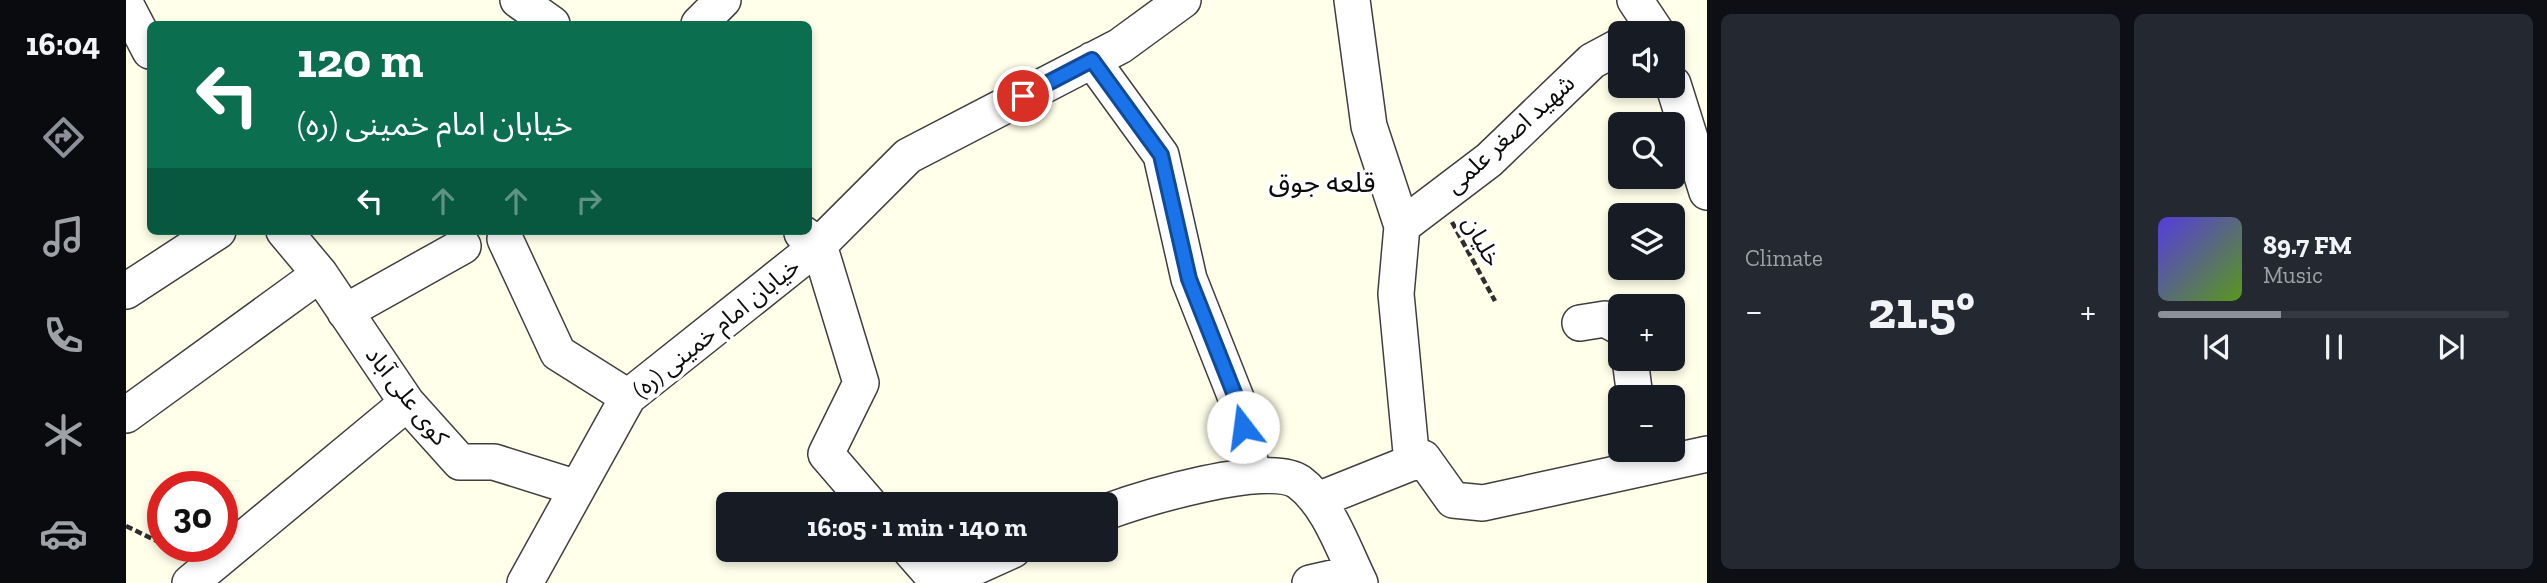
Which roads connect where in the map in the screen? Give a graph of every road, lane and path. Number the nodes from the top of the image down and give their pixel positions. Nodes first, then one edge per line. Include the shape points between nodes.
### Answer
1 (518, 0) edge
2 (1183, 0) edge
3 (1352, 0) edge
4 (1635, 0) edge
5 (126, 5) edge
6 (548, 21) edge
7 (1646, 21) edge
8 (147, 45) edge
9 (1608, 52) edge
10 (1092, 60) junction
11 (1680, 98) edge
12 (1698, 136) edge
13 (1707, 192) edge
14 (1438, 198) junction
15 (1402, 226) junction
16 (212, 235) edge
17 (288, 235) edge
18 (809, 238) edge
19 (505, 239) dead end
20 (463, 246) dead end
21 (320, 274) junction
22 (126, 291) edge
23 (1495, 301) dead end
24 (345, 312) junction
25 (1608, 321) edge
26 (1580, 323) dead end
27 (628, 397) junction
28 (407, 403) junction
29 (126, 415) edge
30 (1707, 454) edge
31 (1685, 456) edge
32 (1632, 462) edge
33 (1412, 463) junction
34 (1252, 475) junction
35 (578, 488) junction
36 (859, 492) edge
37 (1318, 500) junction
38 (1118, 508) edge
39 (126, 526) edge
40 (147, 536) edge
41 (921, 562) edge
42 (986, 562) edge
43 (1357, 578) edge
44 (190, 583) edge
45 (525, 583) edge
46 (939, 583) edge
47 (1310, 583) edge

1 - 6 street
2 - 10 street, خیابان امام خمینی (ره)
3 - 15 street via 1369,126
4 - 7 street
5 - 8 street
9 - 14 street, شهید اصغر علمی via 1592,61 1489,160
10 - 18 street, خیابان امام خمینی (ره) via 908,156
10 - 34 street via 1161,155 1189,279 1238,403
11 - 12 street
12 - 13 street
14 - 15 street, شهید اصغر علمی
14 - 23 path, خلیان
15 - 33 street via 1396,294
16 - 22 street
17 - 21 street, کوی علی آباد
18 - 27 street, خیابان امام خمینی (ره)
18 - 36 street via 861,383 826,454
19 - 27 street via 558,353
20 - 24 street
21 - 24 street, کوی علی آباد
21 - 29 street
24 - 28 street, کوی علی آباد
25 - 26 street
27 - 35 street, خیابان امام خمینی (ره)
28 - 35 street, کوی علی آباد via 460,462 494,462
28 - 44 street
30 - 31 street
32 - 33 street via 1483,503 1452,500 1423,458
33 - 37 street
34 - 37 street via 1297,480
34 - 38 street via 1149,496
35 - 45 street, خیابان امام خمینی (ره)
37 - 43 street
39 - 40 path
41 - 46 street
42 - 46 street
43 - 47 street

